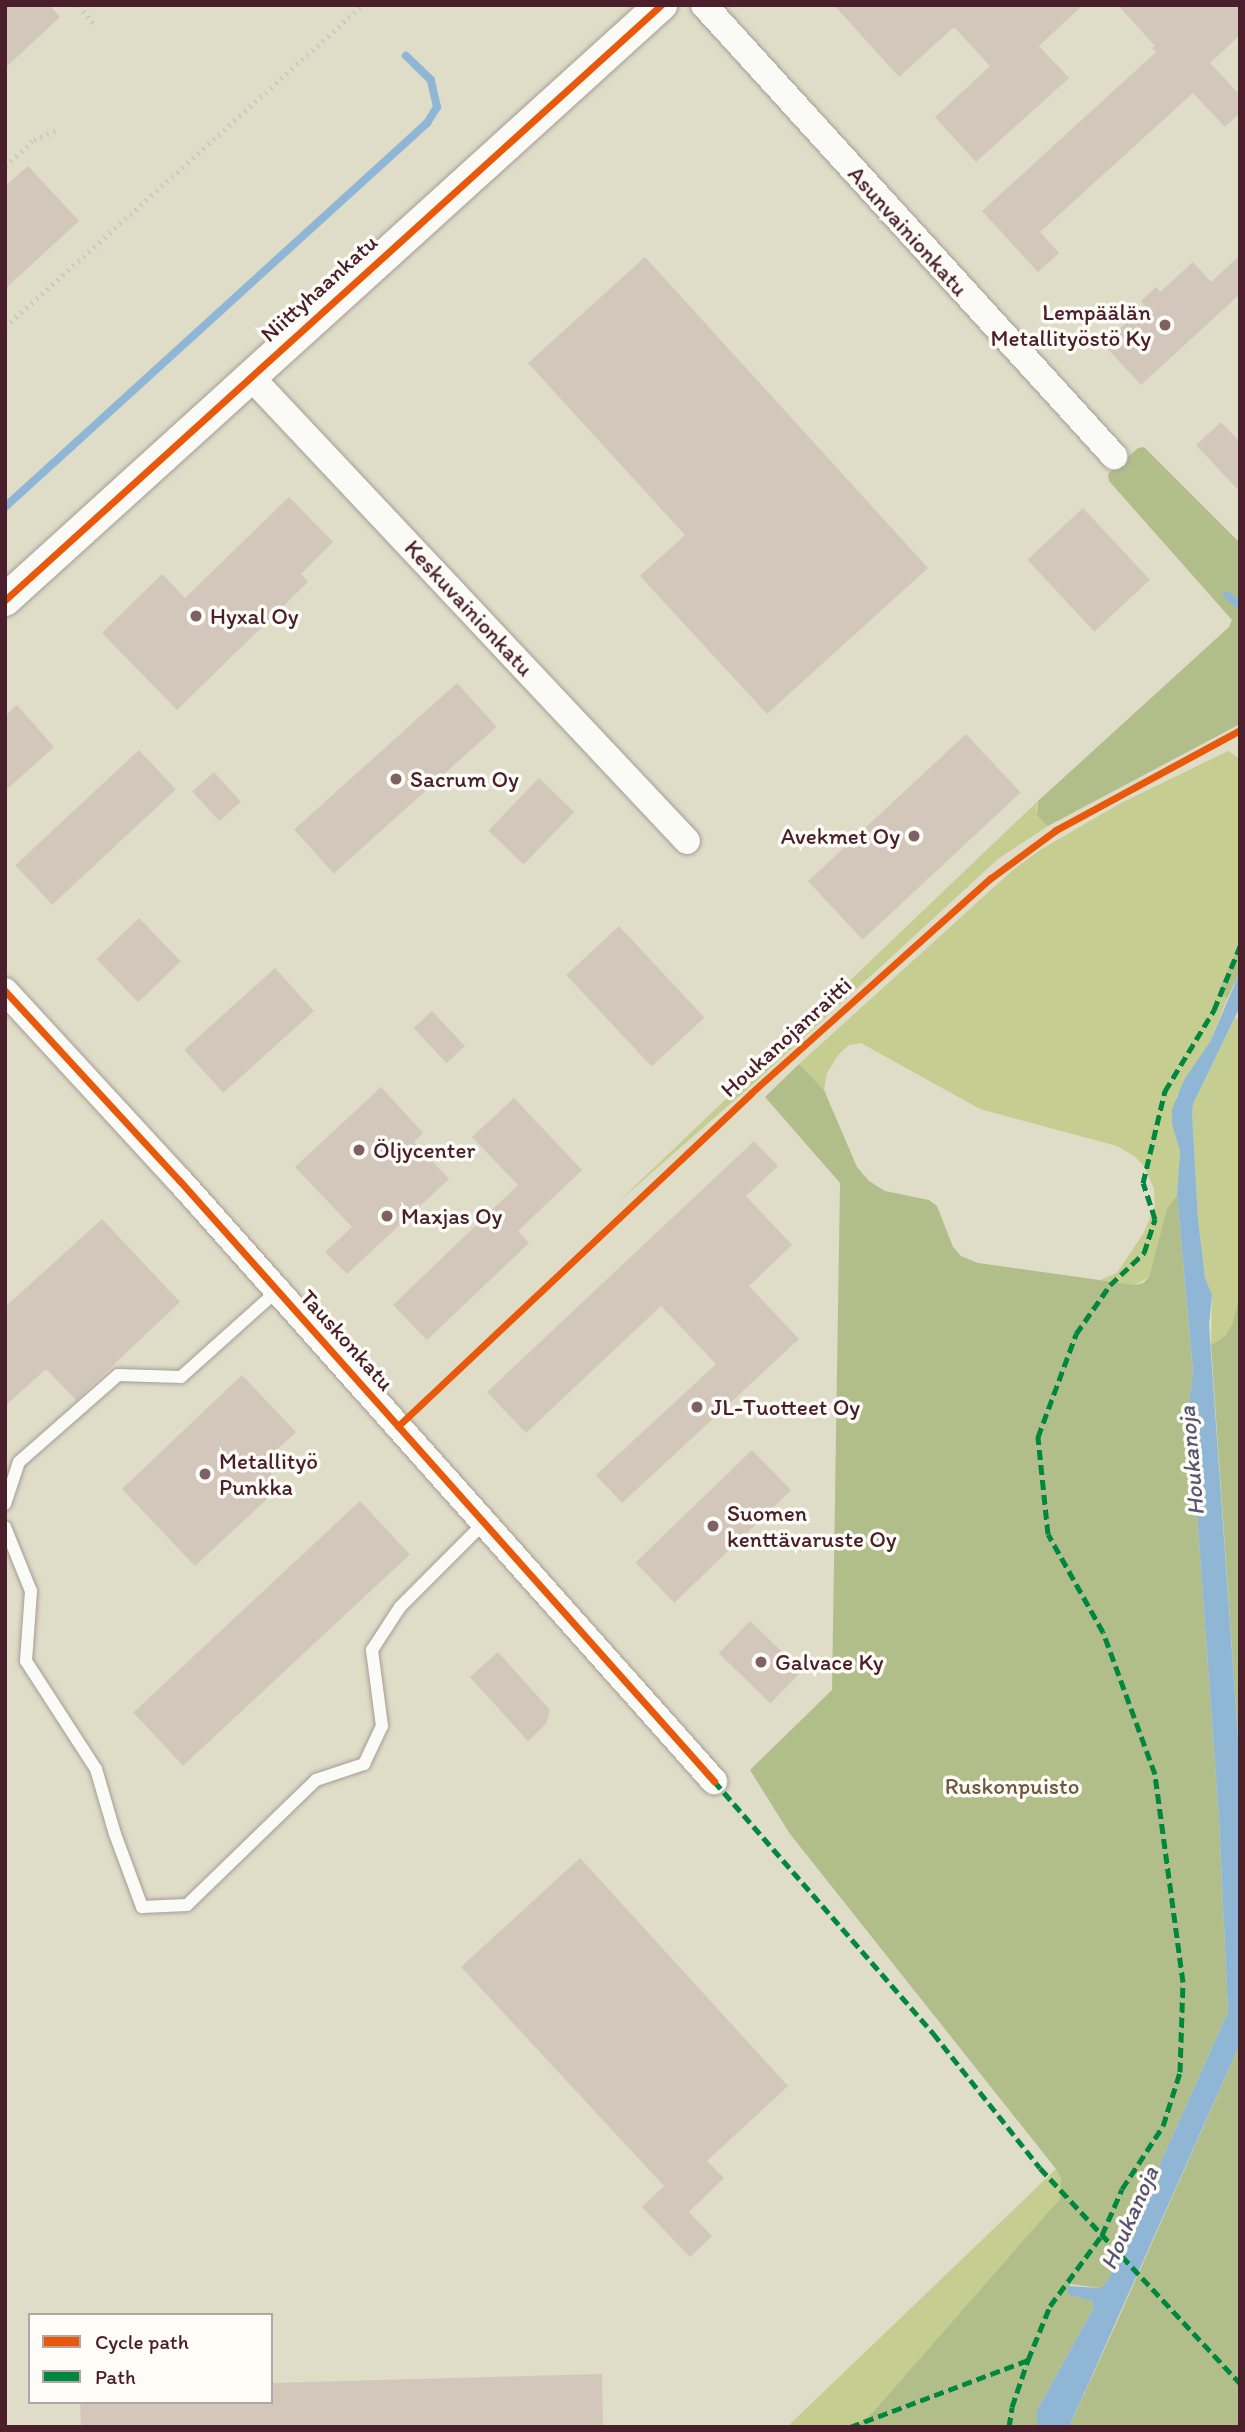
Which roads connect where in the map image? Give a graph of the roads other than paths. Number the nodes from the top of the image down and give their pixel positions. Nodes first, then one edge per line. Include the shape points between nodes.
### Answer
1 (661, 5) edge
2 (704, 5) edge
3 (250, 376) junction
4 (1114, 456) dead end
5 (5, 600) edge
6 (687, 841) dead end
7 (5, 990) edge
8 (277, 1291) junction
9 (5, 1504) edge
10 (484, 1523) junction
11 (5, 1527) edge
12 (714, 1781) dead end

1 - 3 street, Niittyhaankatu
2 - 4 street, Asunvainionkatu
3 - 5 street, Niittyhaankatu
3 - 6 street, Keskuvainionkatu
7 - 8 street, Tauskonkatu
8 - 9 lane via 181,1377 118,1375 19,1462
8 - 10 street, Tauskonkatu
10 - 11 lane via 400,1607 372,1650 382,1726 364,1764 316,1780 187,1905 142,1907 96,1769 26,1661 31,1591
10 - 12 street, Tauskonkatu

